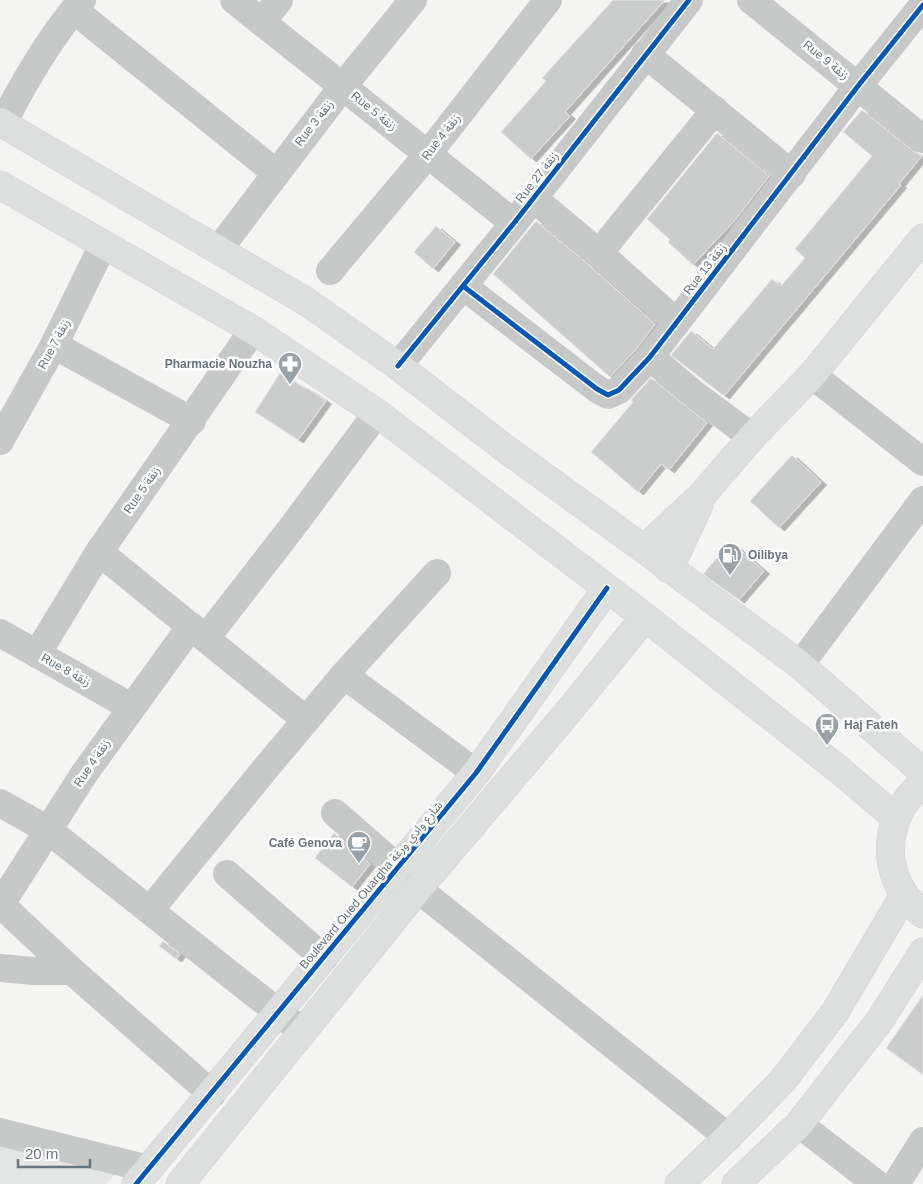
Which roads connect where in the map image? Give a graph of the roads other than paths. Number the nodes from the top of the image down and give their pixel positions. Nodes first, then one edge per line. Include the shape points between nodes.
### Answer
1 (234, 0) edge
2 (279, 0) edge
3 (413, 0) edge
4 (548, 0) edge
5 (689, 0) edge
6 (751, 0) edge
7 (78, 5) edge
8 (923, 5) edge
9 (262, 22) junction
10 (645, 54) junction
11 (343, 86) junction
12 (858, 86) junction
13 (716, 110) junction
14 (2, 122) edge
15 (923, 139) edge
16 (428, 154) junction
17 (276, 173) junction
18 (792, 174) junction
19 (0, 185) edge
20 (533, 198) junction
21 (514, 223) junction
22 (923, 238) edge
23 (103, 245) junction
24 (219, 249) junction
25 (600, 253) junction
26 (330, 271) dead end
27 (463, 286) junction
28 (676, 322) junction
29 (254, 330) junction
30 (54, 346) junction
31 (650, 357) junction
32 (398, 366) junction
33 (812, 375) junction
34 (377, 413) junction
35 (192, 421) junction
36 (752, 437) junction
37 (0, 441) edge
38 (923, 462) edge
39 (704, 494) junction
40 (923, 500) edge
41 (644, 549) junction
42 (99, 552) junction
43 (669, 568) junction
44 (437, 573) dead end
45 (607, 588) junction
46 (644, 617) junction
47 (198, 632) junction
48 (0, 633) edge
49 (37, 654) junction
50 (800, 665) junction
51 (344, 675) junction
52 (131, 707) junction
53 (306, 720) junction
54 (923, 772) edge
55 (476, 773) junction
56 (923, 783) edge
57 (0, 803) edge
58 (334, 813) dead end
59 (896, 818) junction
60 (48, 830) junction
61 (398, 868) junction
62 (227, 874) dead end
63 (418, 889) junction
64 (904, 895) junction
65 (1, 904) edge
66 (150, 910) junction
67 (923, 914) edge
68 (923, 952) edge
69 (324, 958) junction
70 (0, 968) edge
71 (72, 971) junction
72 (278, 1012) junction
73 (303, 1032) junction
74 (212, 1094) junction
75 (799, 1124) junction
76 (0, 1132) edge
77 (728, 1137) junction
78 (923, 1141) edge
79 (142, 1176) edge
80 (180, 1184) edge
81 (679, 1184) edge
82 (736, 1184) edge
83 (877, 1184) edge
84 (896, 1184) edge

1 - 9 street, Rue 5 زنقة
2 - 9 street
3 - 11 street, Rue 3 زنقة
4 - 16 street, Rue 4 زنقة
5 - 10 street, Rue 27 زنقة
6 - 12 street, Rue 9 زنقة
7 - 14 street via 40,57
7 - 17 street
8 - 12 street, Rue 13 زنقة
9 - 11 street, Rue 5 زنقة
10 - 13 street
10 - 20 street, Rue 27 زنقة
11 - 16 street, Rue 5 زنقة
11 - 17 street, Rue 3 زنقة
12 - 15 street, Rue 9 زنقة
12 - 18 street, Rue 13 زنقة
13 - 18 street
13 - 25 street
14 - 24 main road
16 - 21 street, Rue 5 زنقة
16 - 26 street, Rue 4 زنقة
17 - 24 street, Rue 3 زنقة
18 - 28 street, Rue 13 زنقة
19 - 23 main road
20 - 21 street, Rue 27 زنقة
20 - 25 street
21 - 27 street, Rue 27 زنقة
22 - 33 main road
23 - 29 main road
23 - 30 street, Rue 7 زنقة
24 - 32 main road via 306,302
25 - 28 street
27 - 31 street, Rue 13 زنقة via 597,390 608,394 619,390
27 - 32 street, Rue 27 زنقة
28 - 31 street, Rue 13 زنقة
29 - 34 main road
29 - 35 street, Rue 5 زنقة
30 - 35 street
30 - 37 street, Rue 7 زنقة
31 - 36 street
32 - 41 main road
33 - 36 main road
33 - 38 street
34 - 45 main road
34 - 47 street, Rue 4 زنقة via 293,526
35 - 42 street, Rue 5 زنقة
36 - 39 main road
39 - 41 main road
39 - 43 main road
40 - 50 street
41 - 43 main road
42 - 47 street
42 - 49 street, Rue 5 زنقة
43 - 50 main road
44 - 51 street
45 - 46 main road
45 - 55 main road, Boulevard Oued Ouargha شارع وادي ورغة
46 - 59 main road
46 - 63 main road
47 - 52 street, Rue 4 زنقة
47 - 53 street
48 - 49 street, Rue 8 زنقة
49 - 52 street, Rue 8 زنقة
50 - 54 main road
51 - 53 street
51 - 55 street
52 - 60 street, Rue 4 زنقة
53 - 66 street
55 - 61 main road, Boulevard Oued Ouargha شارع وادي ورغة
56 - 59 main road
57 - 60 street
58 - 61 street
59 - 64 main road via 889,844 892,871
60 - 65 street, Rue 4 زنقة
60 - 66 street
61 - 69 main road, Boulevard Oued Ouargha شارع وادي ورغة
62 - 69 street
63 - 73 main road
63 - 77 street
64 - 67 main road
64 - 77 main road via 835,1012 784,1079
65 - 71 street
66 - 72 street
68 - 75 main road via 880,1020
69 - 72 main road, Boulevard Oued Ouargha شارع وادي ورغة
70 - 71 street
71 - 74 street
72 - 73 street
72 - 74 main road, Boulevard Oued Ouargha شارع وادي ورغة
73 - 80 main road
74 - 79 main road, Boulevard Oued Ouargha شارع وادي ورغة
75 - 82 main road
75 - 83 street
76 - 79 street
77 - 81 main road
78 - 84 street

